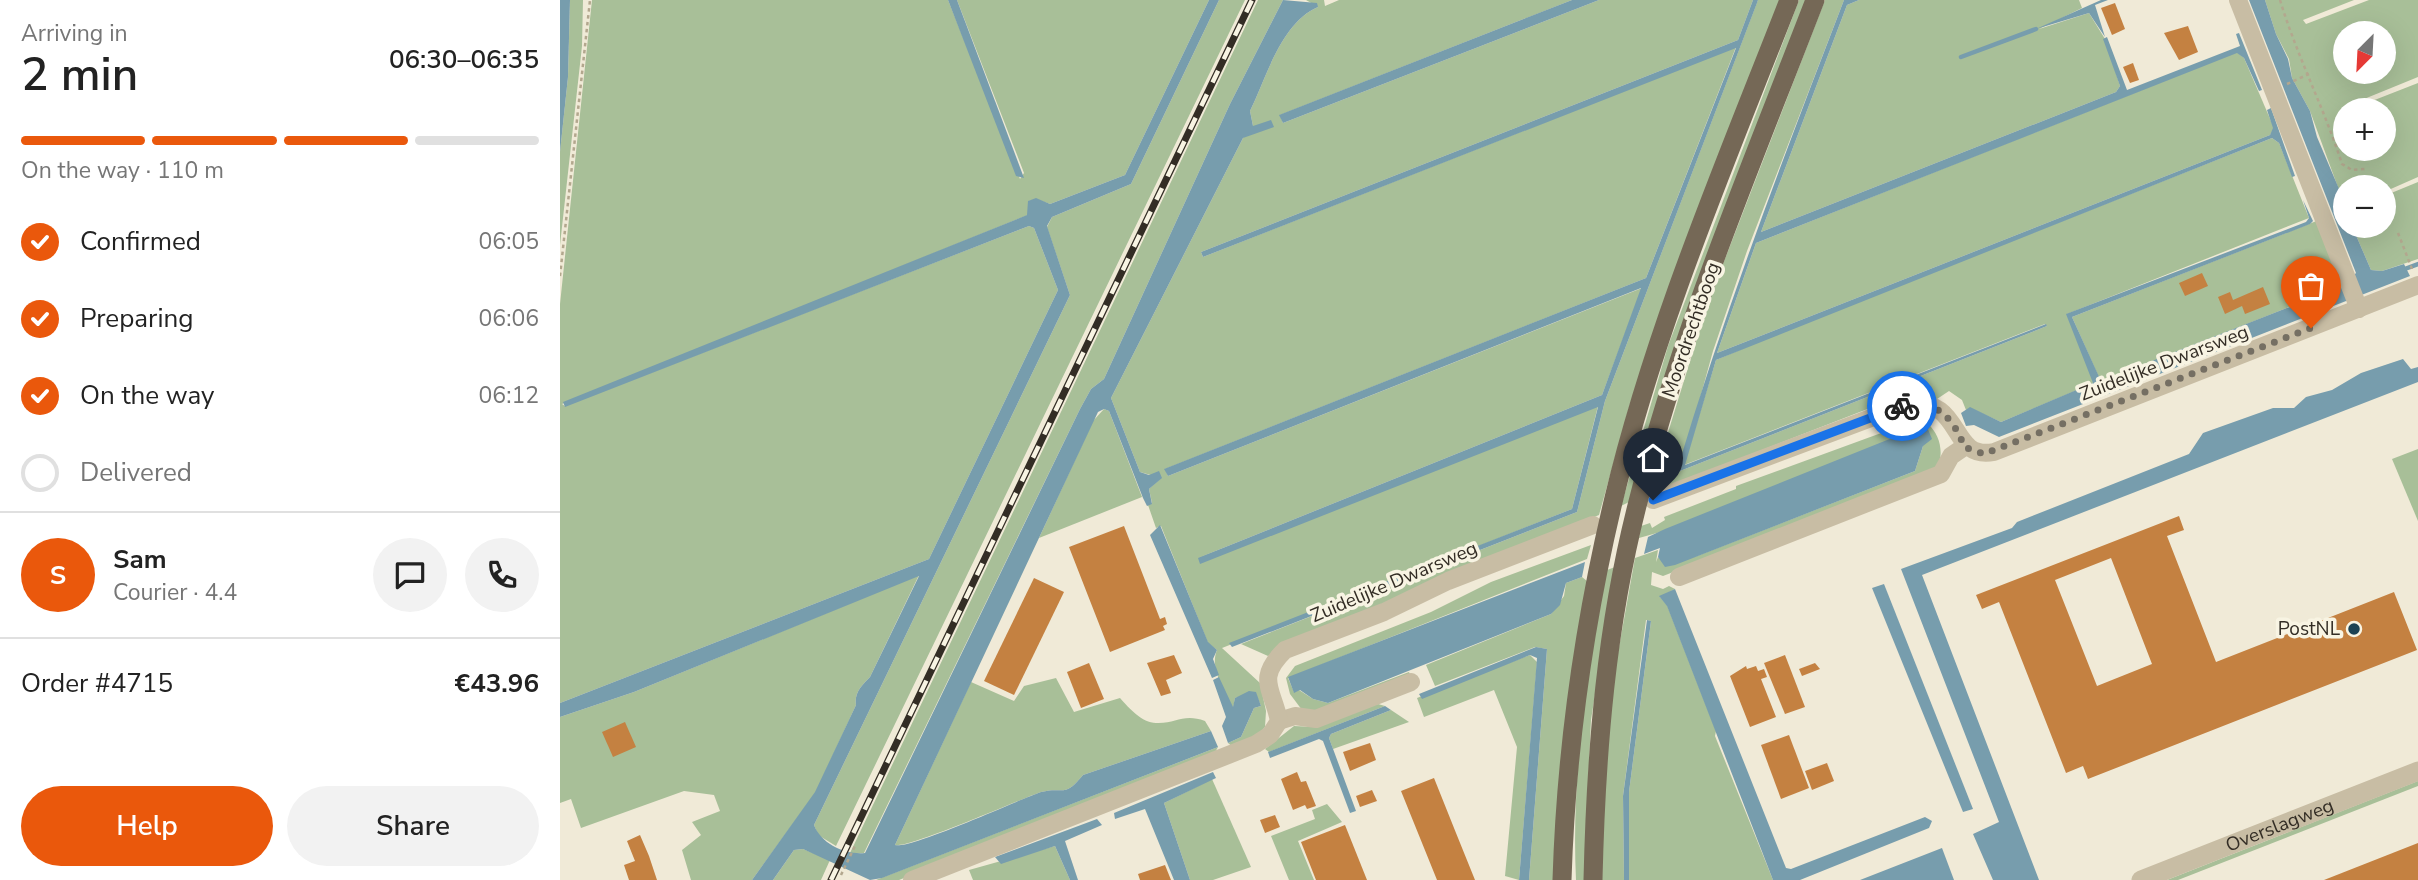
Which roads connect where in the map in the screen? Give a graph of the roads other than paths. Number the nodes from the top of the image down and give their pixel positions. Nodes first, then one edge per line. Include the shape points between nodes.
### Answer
1 (1789, 0) edge
2 (1815, 0) edge
3 (2238, 0) edge
4 (2418, 285) edge
5 (2354, 296) junction
6 (1964, 447) junction
7 (1653, 500) dead end
8 (1593, 525) dead end
9 (1679, 577) dead end
10 (1411, 682) dead end
11 (1279, 721) junction
12 (2418, 772) edge
13 (912, 880) edge
14 (1562, 880) edge
15 (1593, 880) edge
16 (2141, 880) edge

1 - 14 main road, Moordrechtboog via 1678,287 1614,497 1578,687
2 - 15 main road, Moordrechtboog via 1702,294 1638,500 1603,693
3 - 5 street
4 - 5 street, Zuidelijke Dwarsweg
5 - 6 street, Zuidelijke Dwarsweg via 1994,452 1976,453
6 - 7 street via 1952,422 1940,410 1908,404
6 - 9 street via 1951,456 1941,474
8 - 11 street, Zuidelijke Dwarsweg via 1285,650 1268,677
10 - 11 street via 1316,719 1295,716
11 - 13 street via 1270,735 1256,744
12 - 16 street, Overslagweg

